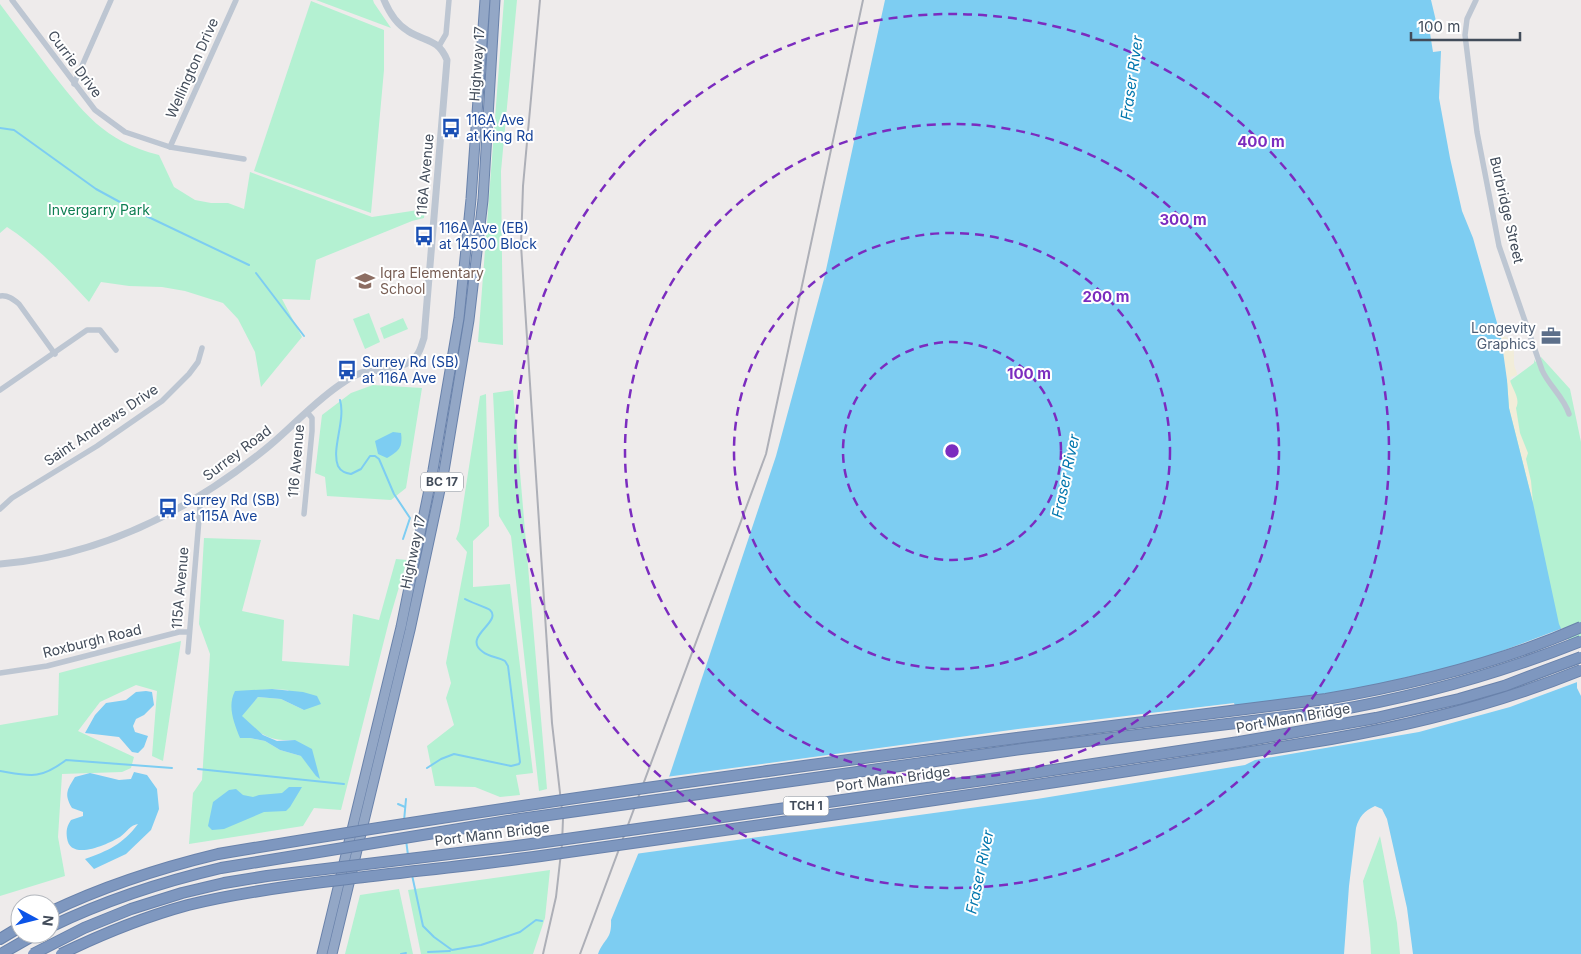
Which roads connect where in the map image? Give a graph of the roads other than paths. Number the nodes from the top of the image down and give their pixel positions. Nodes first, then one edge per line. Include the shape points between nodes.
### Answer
1 (12, 0) edge
2 (111, 0) edge
3 (236, 0) edge
4 (384, 0) edge
5 (449, 0) edge
6 (485, 0) edge
7 (495, 0) edge
8 (1476, 0) edge
9 (439, 46) junction
10 (74, 84) junction
11 (170, 147) junction
12 (244, 159) dead end
13 (0, 296) edge
14 (202, 348) dead end
15 (116, 350) dead end
16 (55, 354) junction
17 (417, 355) joint
18 (0, 390) edge
19 (308, 412) junction
20 (1569, 414) dead end
21 (201, 496) junction
22 (0, 509) edge
23 (304, 514) dead end
24 (0, 564) edge
25 (1581, 627) edge
26 (189, 632) junction
27 (1581, 640) edge
28 (188, 652) dead end
29 (1581, 656) edge
30 (1581, 670) edge
31 (0, 673) edge
32 (60, 908) edge
33 (60, 923) edge
34 (18, 944) edge
35 (1, 954) edge
36 (33, 954) edge
37 (61, 954) edge
38 (322, 954) edge
39 (332, 954) edge

1 - 10 street, Currie Drive
2 - 10 street
3 - 11 street, Wellington Drive
4 - 9 street via 404,28
5 - 9 street via 446,34
6 - 38 highway, Highway 17 / BC 17 via 460,308 434,470 401,627
7 - 39 highway, Highway 17 / BC 17 via 482,200 469,320 446,462 410,630
8 - 20 street, Burbridge Street via 1467,19 1465,35 1478,132 1499,246 1542,370 1566,404
9 - 17 street, 116A Avenue via 448,69 424,338
10 - 11 street, Currie Drive via 94,110 125,132
11 - 12 street, Currie Drive
13 - 16 street via 12,298 19,304
14 - 22 street, Saint Andrews Drive via 198,362 189,374 162,401
15 - 16 street via 100,330 87,330
16 - 18 street
17 - 19 street, Surrey Road via 407,364 356,375 335,388
19 - 21 street, Surrey Road via 245,465
19 - 23 street, 116 Avenue via 312,418 312,431
21 - 24 street, Surrey Road via 146,525 100,544 28,562
21 - 26 street, 115A Avenue
25 - 32 highway, bridge via 1496,660 1353,694 519,806 218,854 120,882
26 - 28 street, 115A Avenue
26 - 31 street, Roxburgh Road via 47,666
27 - 33 highway, Port Mann Bridge / TCH 1, bridge via 1456,685 1346,709 1029,748 530,818 230,866 125,894
29 - 36 highway, Port Mann Bridge / TCH 1, bridge via 1504,686 1459,699 1376,718 1266,737 789,808 224,883 131,908
30 - 37 highway, bridge via 1517,695 1463,711 1331,739 1035,786 525,858 226,896 136,921
34 - 35 highway

